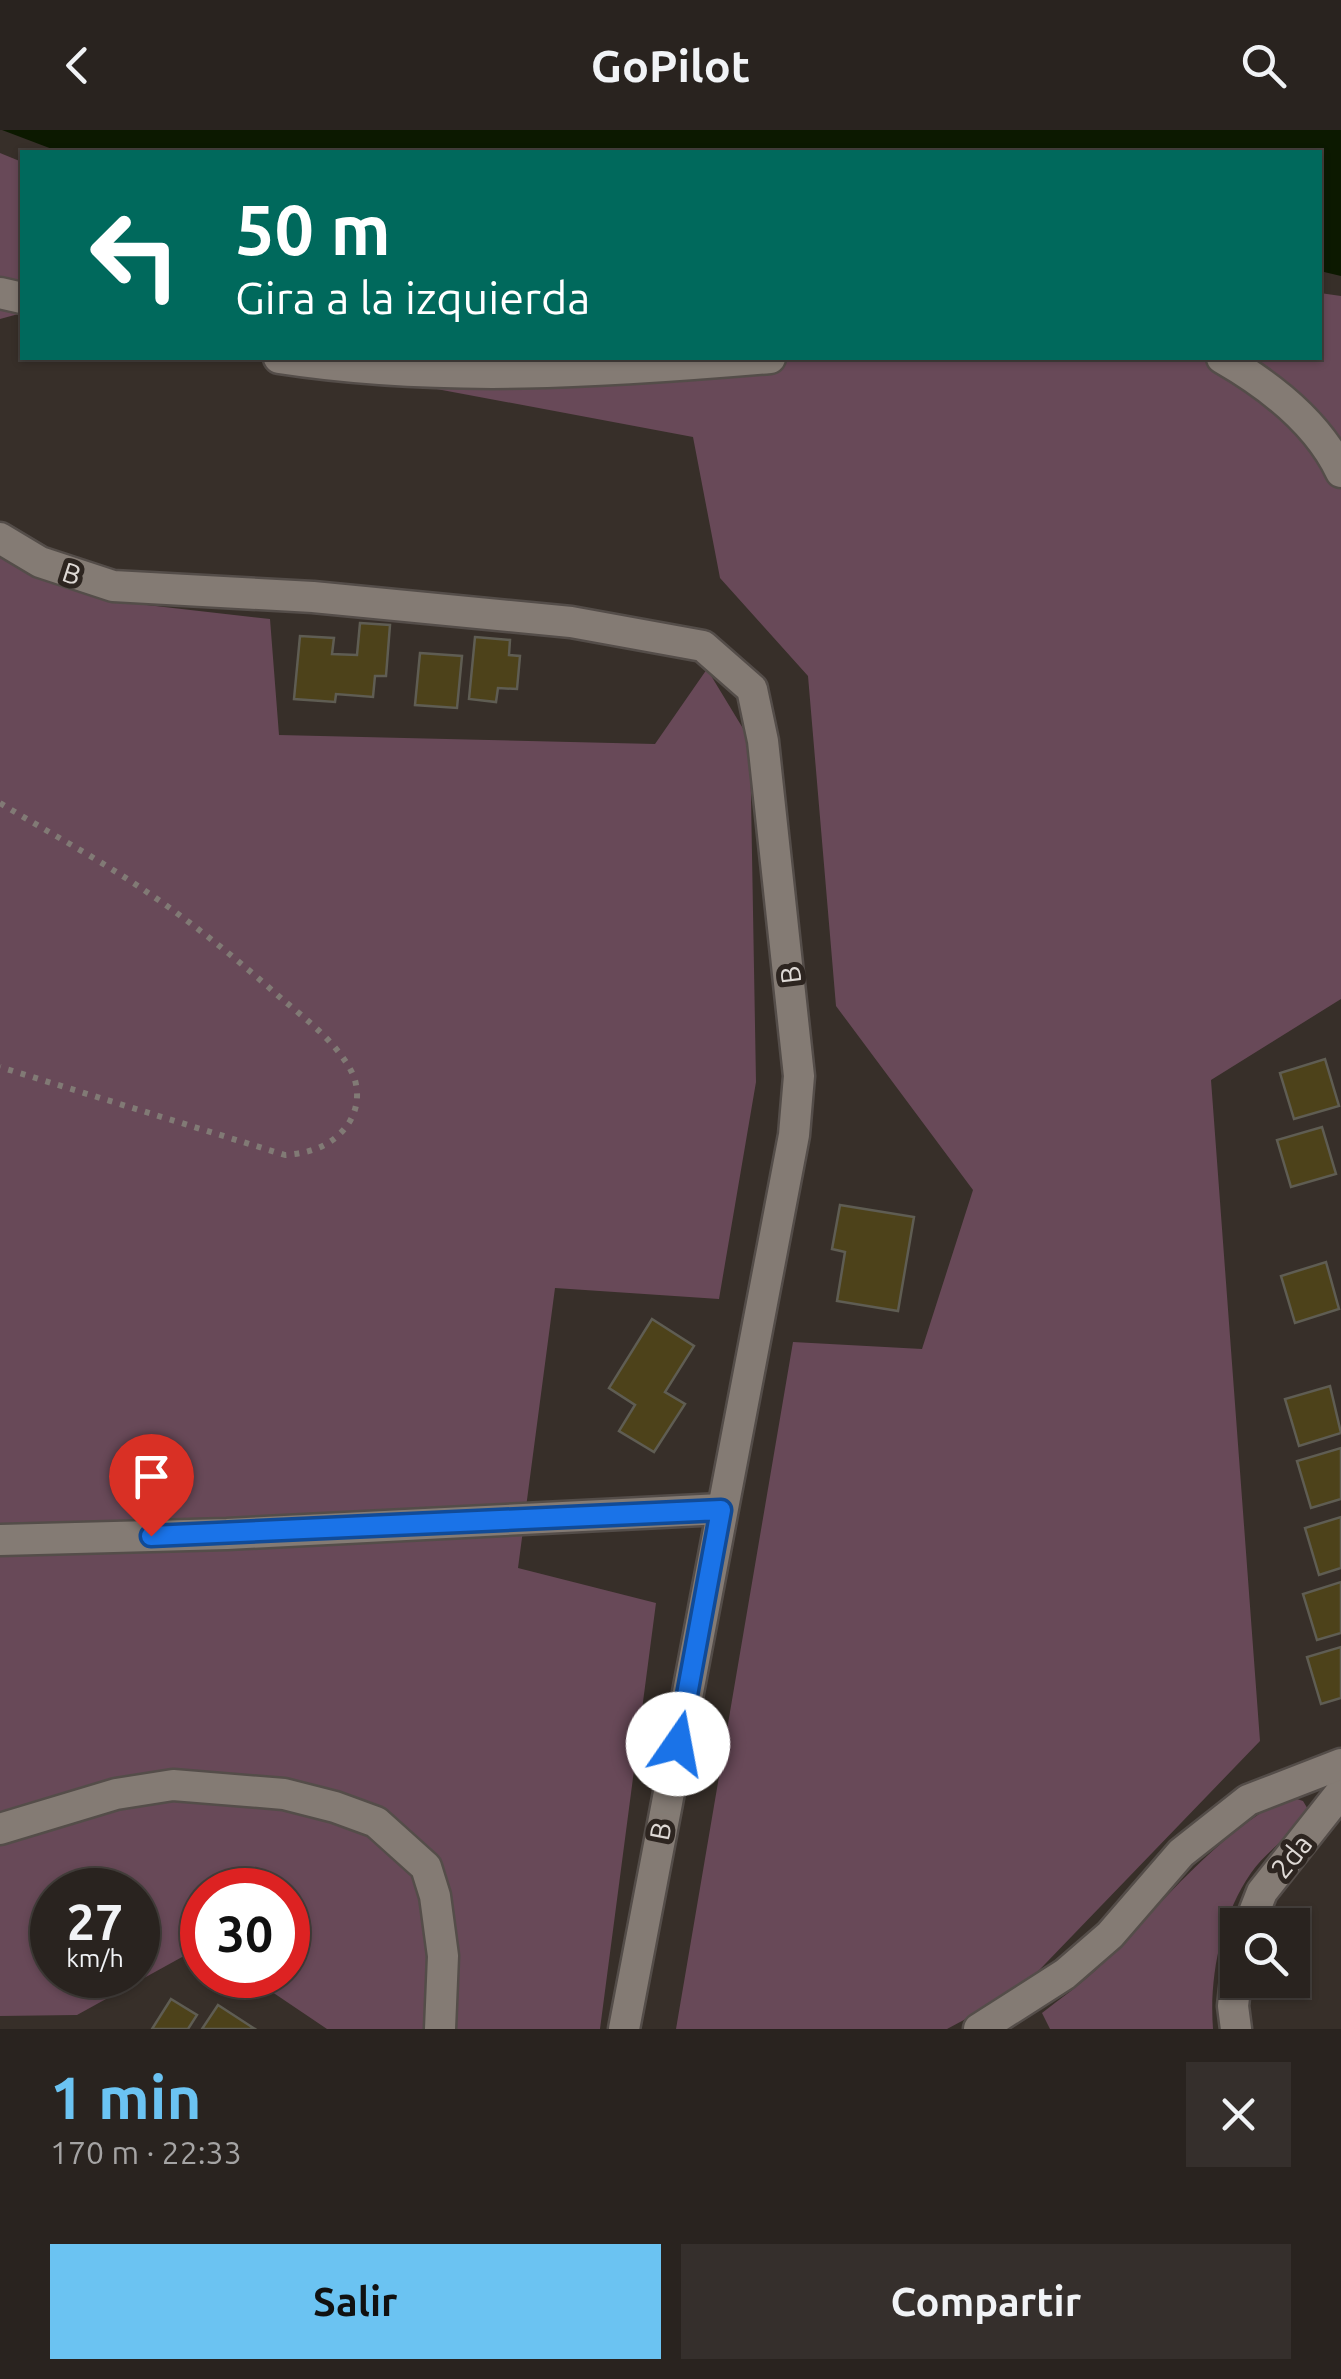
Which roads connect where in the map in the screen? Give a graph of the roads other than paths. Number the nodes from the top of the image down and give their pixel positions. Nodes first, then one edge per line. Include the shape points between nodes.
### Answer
1 (294, 360) edge
2 (746, 360) edge
3 (1225, 360) edge
4 (1341, 472) edge
5 (0, 538) edge
6 (721, 1510) junction
7 (0, 1540) edge
8 (1341, 1764) edge
9 (1341, 1792) edge
10 (0, 1829) edge
11 (1256, 1908) edge
12 (1234, 1998) edge
13 (440, 2029) edge
14 (624, 2029) edge
15 (979, 2029) edge
16 (1236, 2029) edge

1 - 2 street via 449,374
3 - 4 street via 1273,388
5 - 6 street, B via 40,562 113,586 571,622 704,646 752,689 799,1076 787,1173
6 - 7 street
6 - 14 street, B
8 - 15 street via 1248,1800 1181,1853 1076,1964
9 - 11 street, 2da
10 - 13 street via 173,1784 284,1794 376,1822 426,1866 444,1956
12 - 16 street

